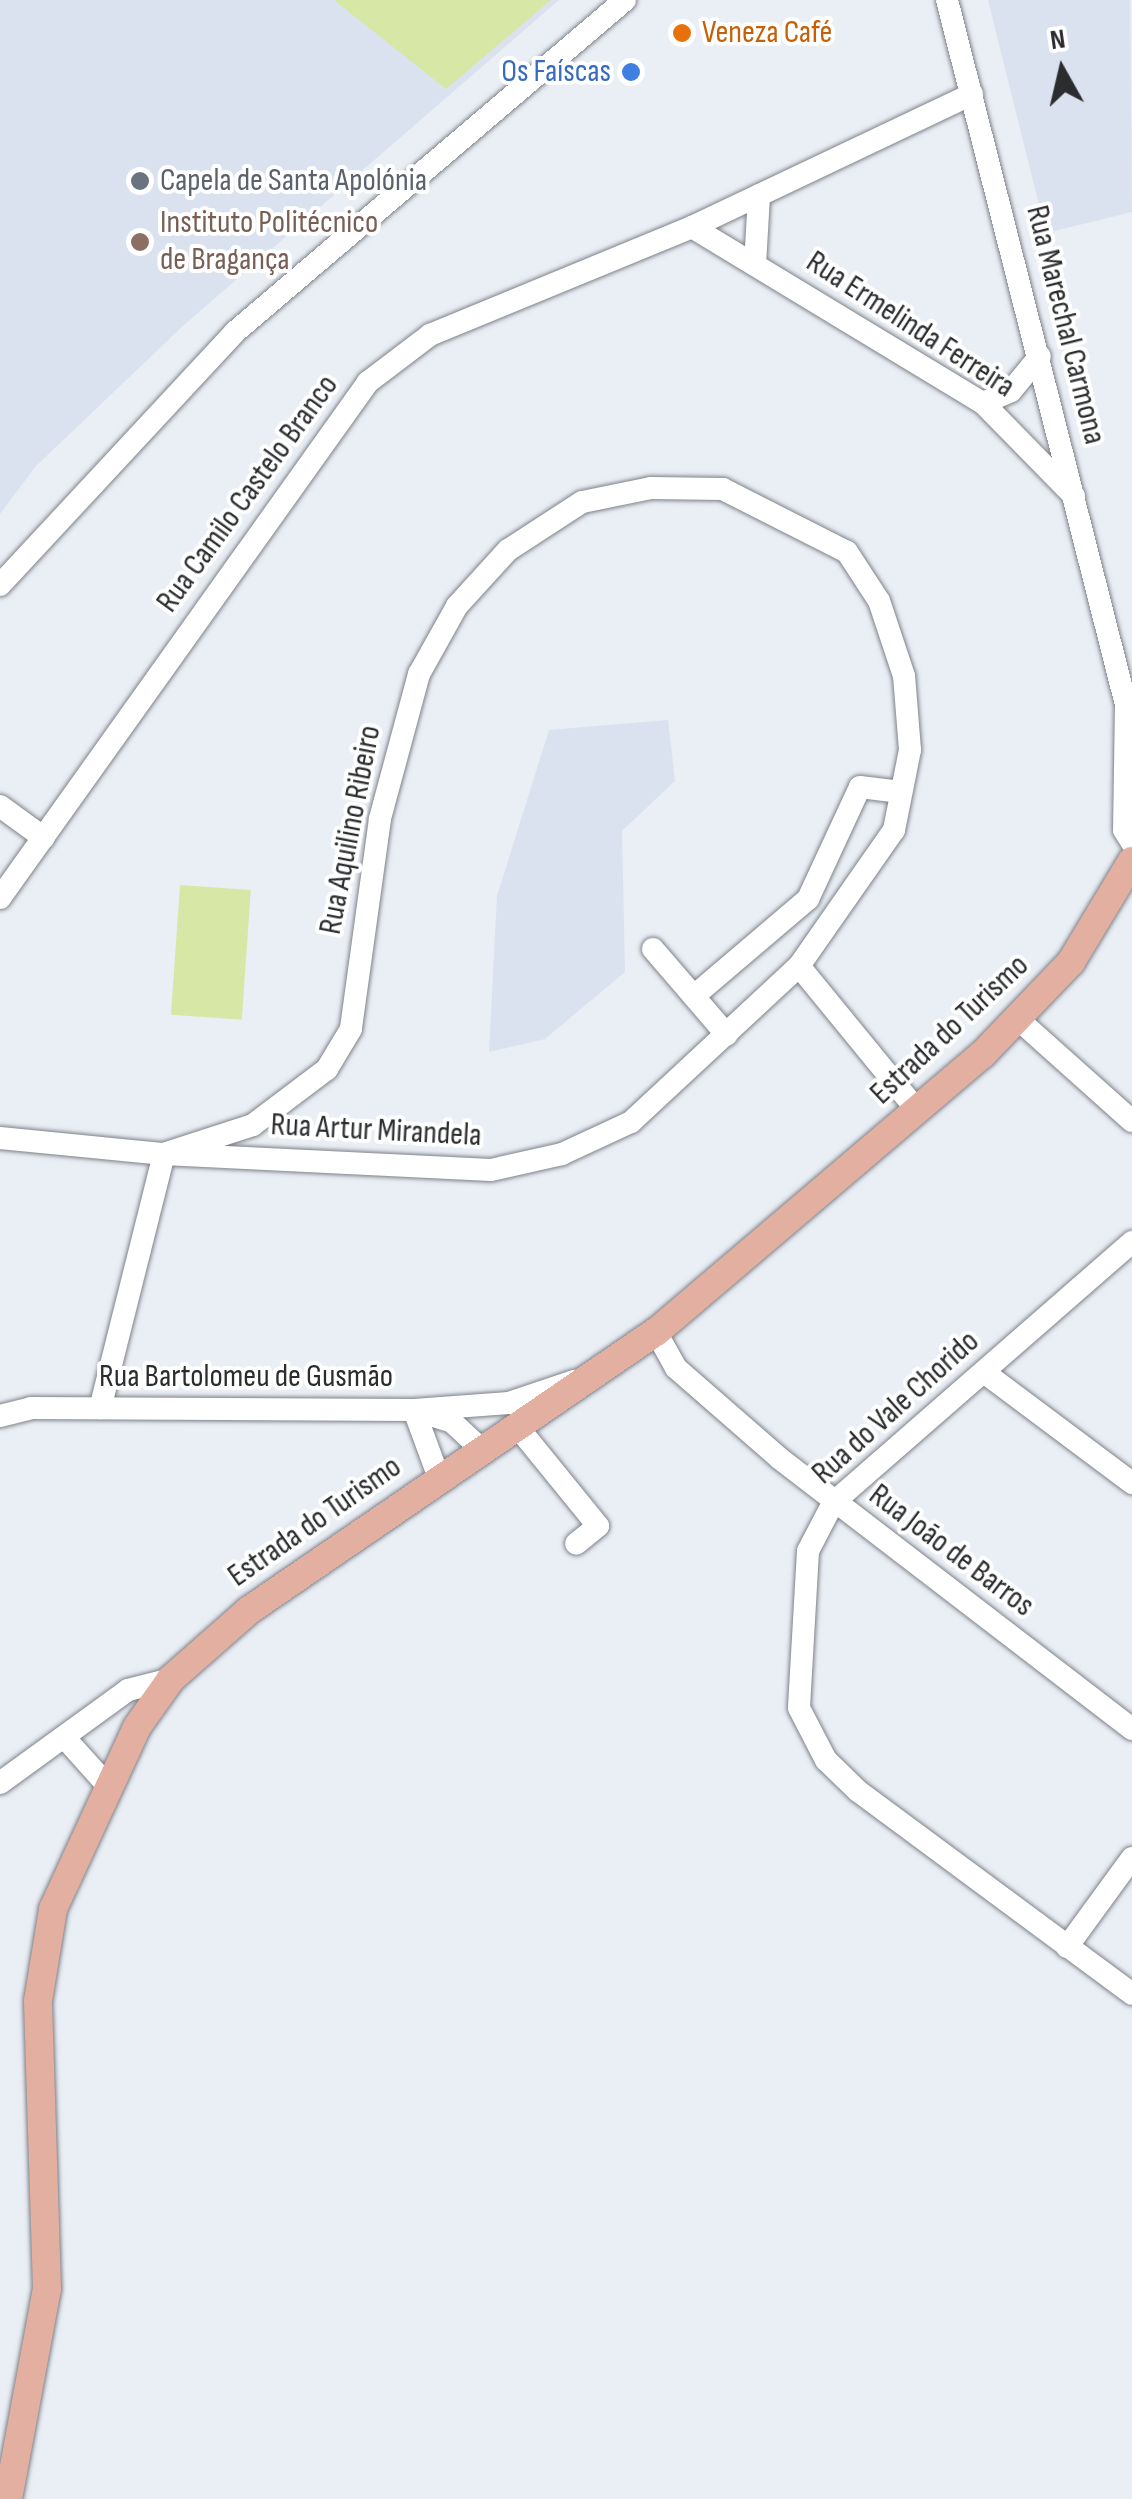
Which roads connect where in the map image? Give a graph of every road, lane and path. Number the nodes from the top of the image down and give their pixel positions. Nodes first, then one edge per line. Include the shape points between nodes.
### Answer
1 (625, 0) edge
2 (947, 0) edge
3 (972, 94) junction
4 (759, 195) junction
5 (692, 226) junction
6 (755, 265) junction
7 (1040, 356) junction
8 (982, 403) junction
9 (1076, 499) junction
10 (0, 586) edge
11 (1129, 707) edge
12 (902, 792) junction
13 (0, 806) edge
14 (44, 838) junction
15 (1132, 843) edge
16 (1132, 860) edge
17 (0, 898) edge
18 (653, 948) dead end
19 (799, 966) junction
20 (694, 996) junction
21 (1020, 1021) junction
22 (728, 1035) junction
23 (917, 1110) junction
24 (1132, 1121) edge
25 (0, 1138) edge
26 (164, 1154) junction
27 (1132, 1242) edge
28 (656, 1332) junction
29 (985, 1373) junction
30 (582, 1379) junction
31 (100, 1408) junction
32 (414, 1410) junction
33 (0, 1416) edge
34 (516, 1425) junction
35 (480, 1448) junction
36 (439, 1478) junction
37 (1132, 1482) edge
38 (833, 1503) junction
39 (576, 1544) dead end
40 (172, 1680) junction
41 (1132, 1729) edge
42 (64, 1738) junction
43 (0, 1784) edge
44 (108, 1786) junction
45 (1132, 1858) edge
46 (1067, 1946) junction
47 (1132, 1994) edge
48 (8, 2499) edge

1 - 10 street via 235,332
2 - 3 street, Rua Marechal Carmona
3 - 4 street, Rua Camilo Castelo Branco
3 - 7 street, Rua Marechal Carmona
4 - 5 street, Rua Camilo Castelo Branco
4 - 6 street
5 - 6 street, Rua Ermelinda Ferreira
5 - 14 street, Rua Camilo Castelo Branco via 430,336 368,382
6 - 8 street, Rua Ermelinda Ferreira
7 - 8 street via 1012,391
7 - 9 street, Rua Marechal Carmona
8 - 9 street, Rua Ermelinda Ferreira
9 - 11 street, Rua Marechal Carmona
11 - 15 street, Rua Marechal Carmona via 1124,830
12 - 19 street, Rua Aquilino Ribeiro via 894,830
12 - 20 street via 860,787 808,899
12 - 26 street, Rua Aquilino Ribeiro via 910,750 904,676 879,601 846,552 724,489 651,488 582,502 508,550 458,606 418,674 380,818 341,1047 327,1069 254,1125
13 - 14 street
14 - 17 street, Rua Camilo Castelo Branco
16 - 21 main road, Estrada do Turismo via 1071,962
18 - 20 street
19 - 22 street, Rua Artur Mirandela
19 - 23 street
20 - 22 street
21 - 23 main road, Estrada do Turismo
21 - 24 street
22 - 26 street, Rua Artur Mirandela via 631,1122 562,1154 490,1170
23 - 28 main road, Estrada do Turismo
25 - 26 street, Rua Artur Mirandela
26 - 31 street
27 - 29 street, Rua do Vale Chorido
28 - 30 main road, Estrada do Turismo
28 - 38 street, Rua João de Barros via 676,1368
29 - 37 street
29 - 38 street, Rua do Vale Chorido
30 - 32 street via 509,1403
30 - 34 main road, Estrada do Turismo
31 - 32 street, Rua Bartolomeu de Gusmão
31 - 33 street, Rua Bartolomeu de Gusmão
32 - 35 street, Rua Bartolomeu de Gusmão via 451,1421
32 - 36 street
34 - 35 main road, Estrada do Turismo
34 - 39 street via 598,1526
35 - 36 main road, Estrada do Turismo
36 - 40 main road, Estrada do Turismo via 248,1611
38 - 41 street, Rua João de Barros
38 - 46 street, Rua do Vale Chorido via 808,1551 799,1708 807,1732 858,1791
40 - 42 street via 128,1690
40 - 44 main road, Estrada do Turismo
42 - 43 street
42 - 44 street
44 - 48 main road, Estrada do Turismo via 53,1909 38,2001 47,2288
45 - 46 street
46 - 47 street, Rua do Vale Chorido

